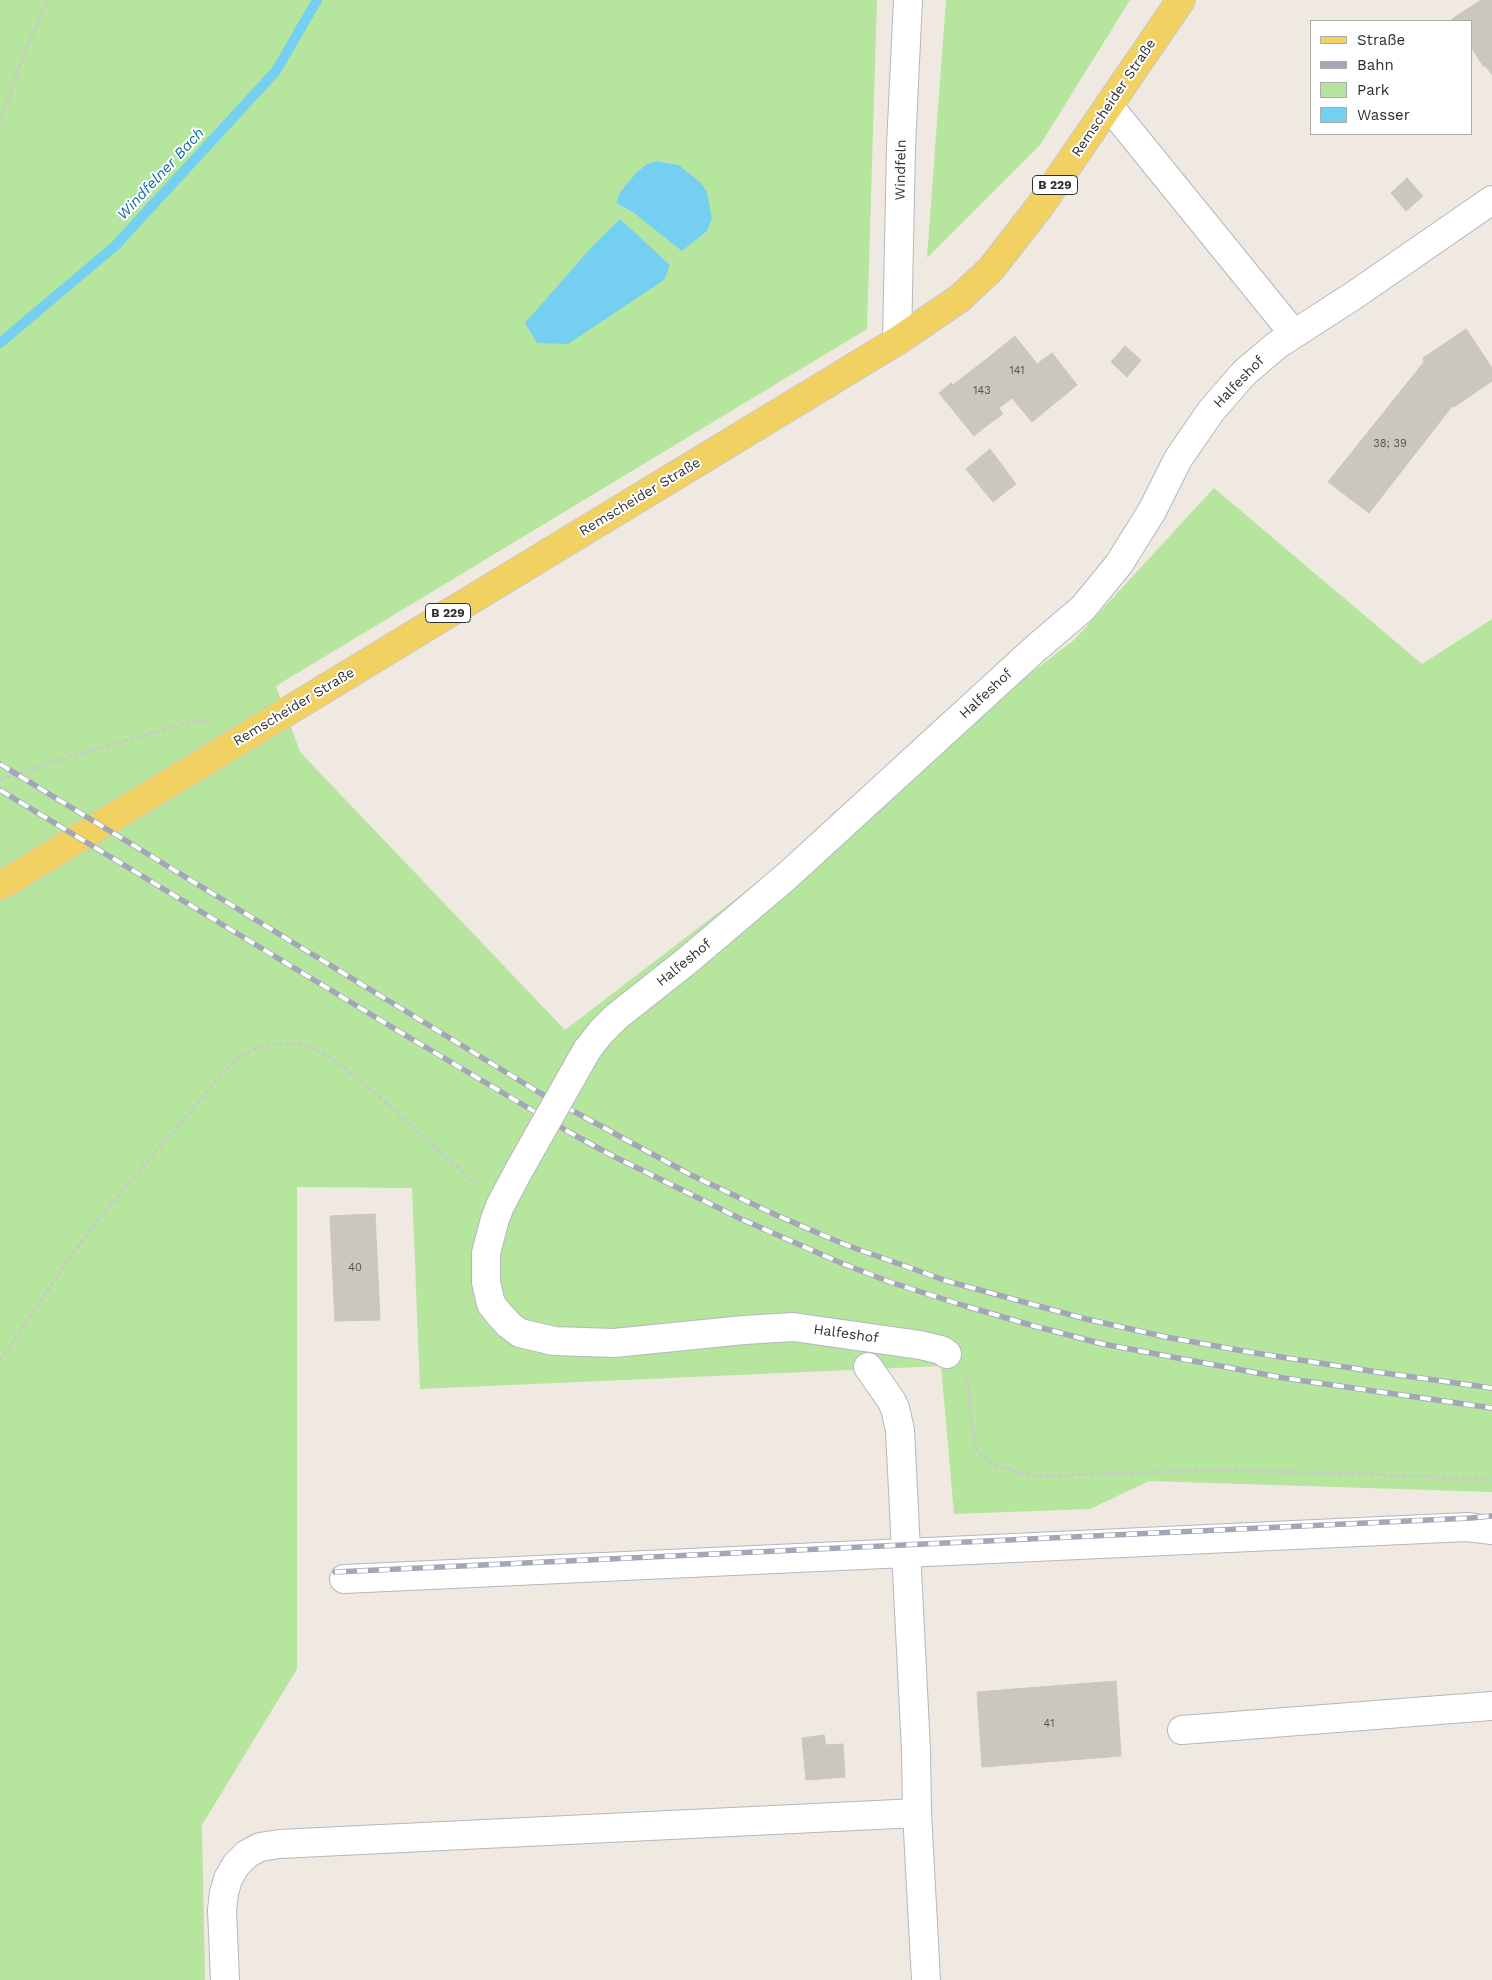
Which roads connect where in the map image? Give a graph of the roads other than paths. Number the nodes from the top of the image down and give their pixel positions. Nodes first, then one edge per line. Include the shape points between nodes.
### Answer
1 (908, 0) edge
2 (1181, 0) edge
3 (1109, 106) junction
4 (1492, 200) edge
5 (1294, 334) junction
6 (897, 341) junction
7 (0, 886) edge
8 (947, 1354) road end
9 (868, 1367) dead end
10 (1492, 1530) edge
11 (907, 1553) junction
12 (344, 1579) dead end
13 (1492, 1706) edge
14 (1182, 1730) dead end
15 (917, 1813) junction
16 (225, 1980) edge
17 (926, 1980) edge

1 - 6 street, Windfeln
2 - 3 main road, Remscheider Straße / B 229
3 - 5 street
3 - 6 main road, Remscheider Straße / B 229 via 1040,206 991,269 960,298
4 - 5 street, Halfeshof
5 - 8 street, Halfeshof, bridge via 1259,359 1211,411 1178,460 1152,511 1119,564 1083,608 786,876 601,1032 587,1050 500,1206 486,1253 486,1282 495,1309 509,1325 534,1338 554,1342 614,1343 793,1327 920,1345
6 - 7 main road, Remscheider Straße / B 229
9 - 11 street via 891,1400 898,1418
10 - 11 street via 1467,1527
11 - 12 street
11 - 15 street
13 - 14 street
15 - 16 street via 260,1847 236,1865 224,1893
15 - 17 street

